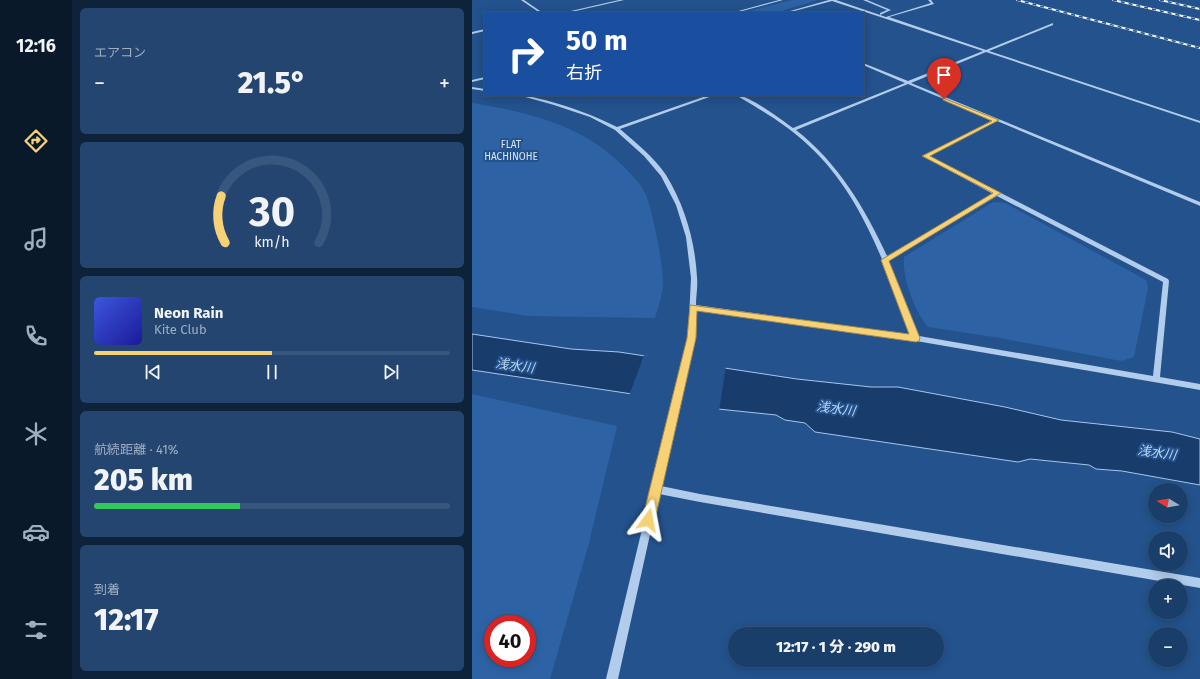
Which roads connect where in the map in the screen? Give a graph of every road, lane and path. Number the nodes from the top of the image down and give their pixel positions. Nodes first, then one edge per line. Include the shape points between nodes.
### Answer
1 (623, 0) edge
2 (782, 0) edge
3 (833, 0) edge
4 (864, 0) edge
5 (929, 0) edge
6 (523, 1) edge
7 (530, 1) dead end
8 (540, 12) edge
9 (568, 12) edge
10 (736, 12) edge
11 (788, 12) edge
12 (879, 15) junction
13 (886, 17) junction
14 (1052, 24) dead end
15 (484, 30) edge
16 (472, 33) edge
17 (986, 50) junction
18 (864, 64) edge
19 (484, 78) edge
20 (472, 81) edge
21 (906, 83) junction
22 (472, 88) edge
23 (484, 90) edge
24 (524, 96) edge
25 (710, 96) edge
26 (740, 96) edge
27 (996, 120) junction
28 (1200, 122) edge
29 (617, 129) junction
30 (792, 130) junction
31 (998, 193) junction
32 (1200, 204) edge
33 (885, 260) junction
34 (693, 307) junction
35 (916, 338) junction
36 (1156, 380) junction
37 (1200, 387) edge
38 (656, 489) junction
39 (1200, 583) edge
40 (612, 679) edge

1 - 9 street
2 - 10 street
3 - 11 street
3 - 12 street
4 - 12 street via 890,10
5 - 13 street via 933,2
6 - 7 street
6 - 8 street
12 - 13 street
13 - 17 street
14 - 17 street
15 - 16 street
17 - 21 street
17 - 28 street
18 - 21 street
19 - 20 street
21 - 27 street
21 - 30 street
22 - 23 street
24 - 29 street via 591,116
25 - 29 street
26 - 30 street
27 - 31 street via 925,156
27 - 32 street
29 - 34 street via 646,155 663,175 679,205 689,237 694,278
30 - 33 street via 819,154 848,191
31 - 33 street
31 - 36 street via 1166,281
33 - 35 street
34 - 35 street
34 - 38 street via 691,338
35 - 36 street
36 - 37 street
38 - 39 street
38 - 40 street

